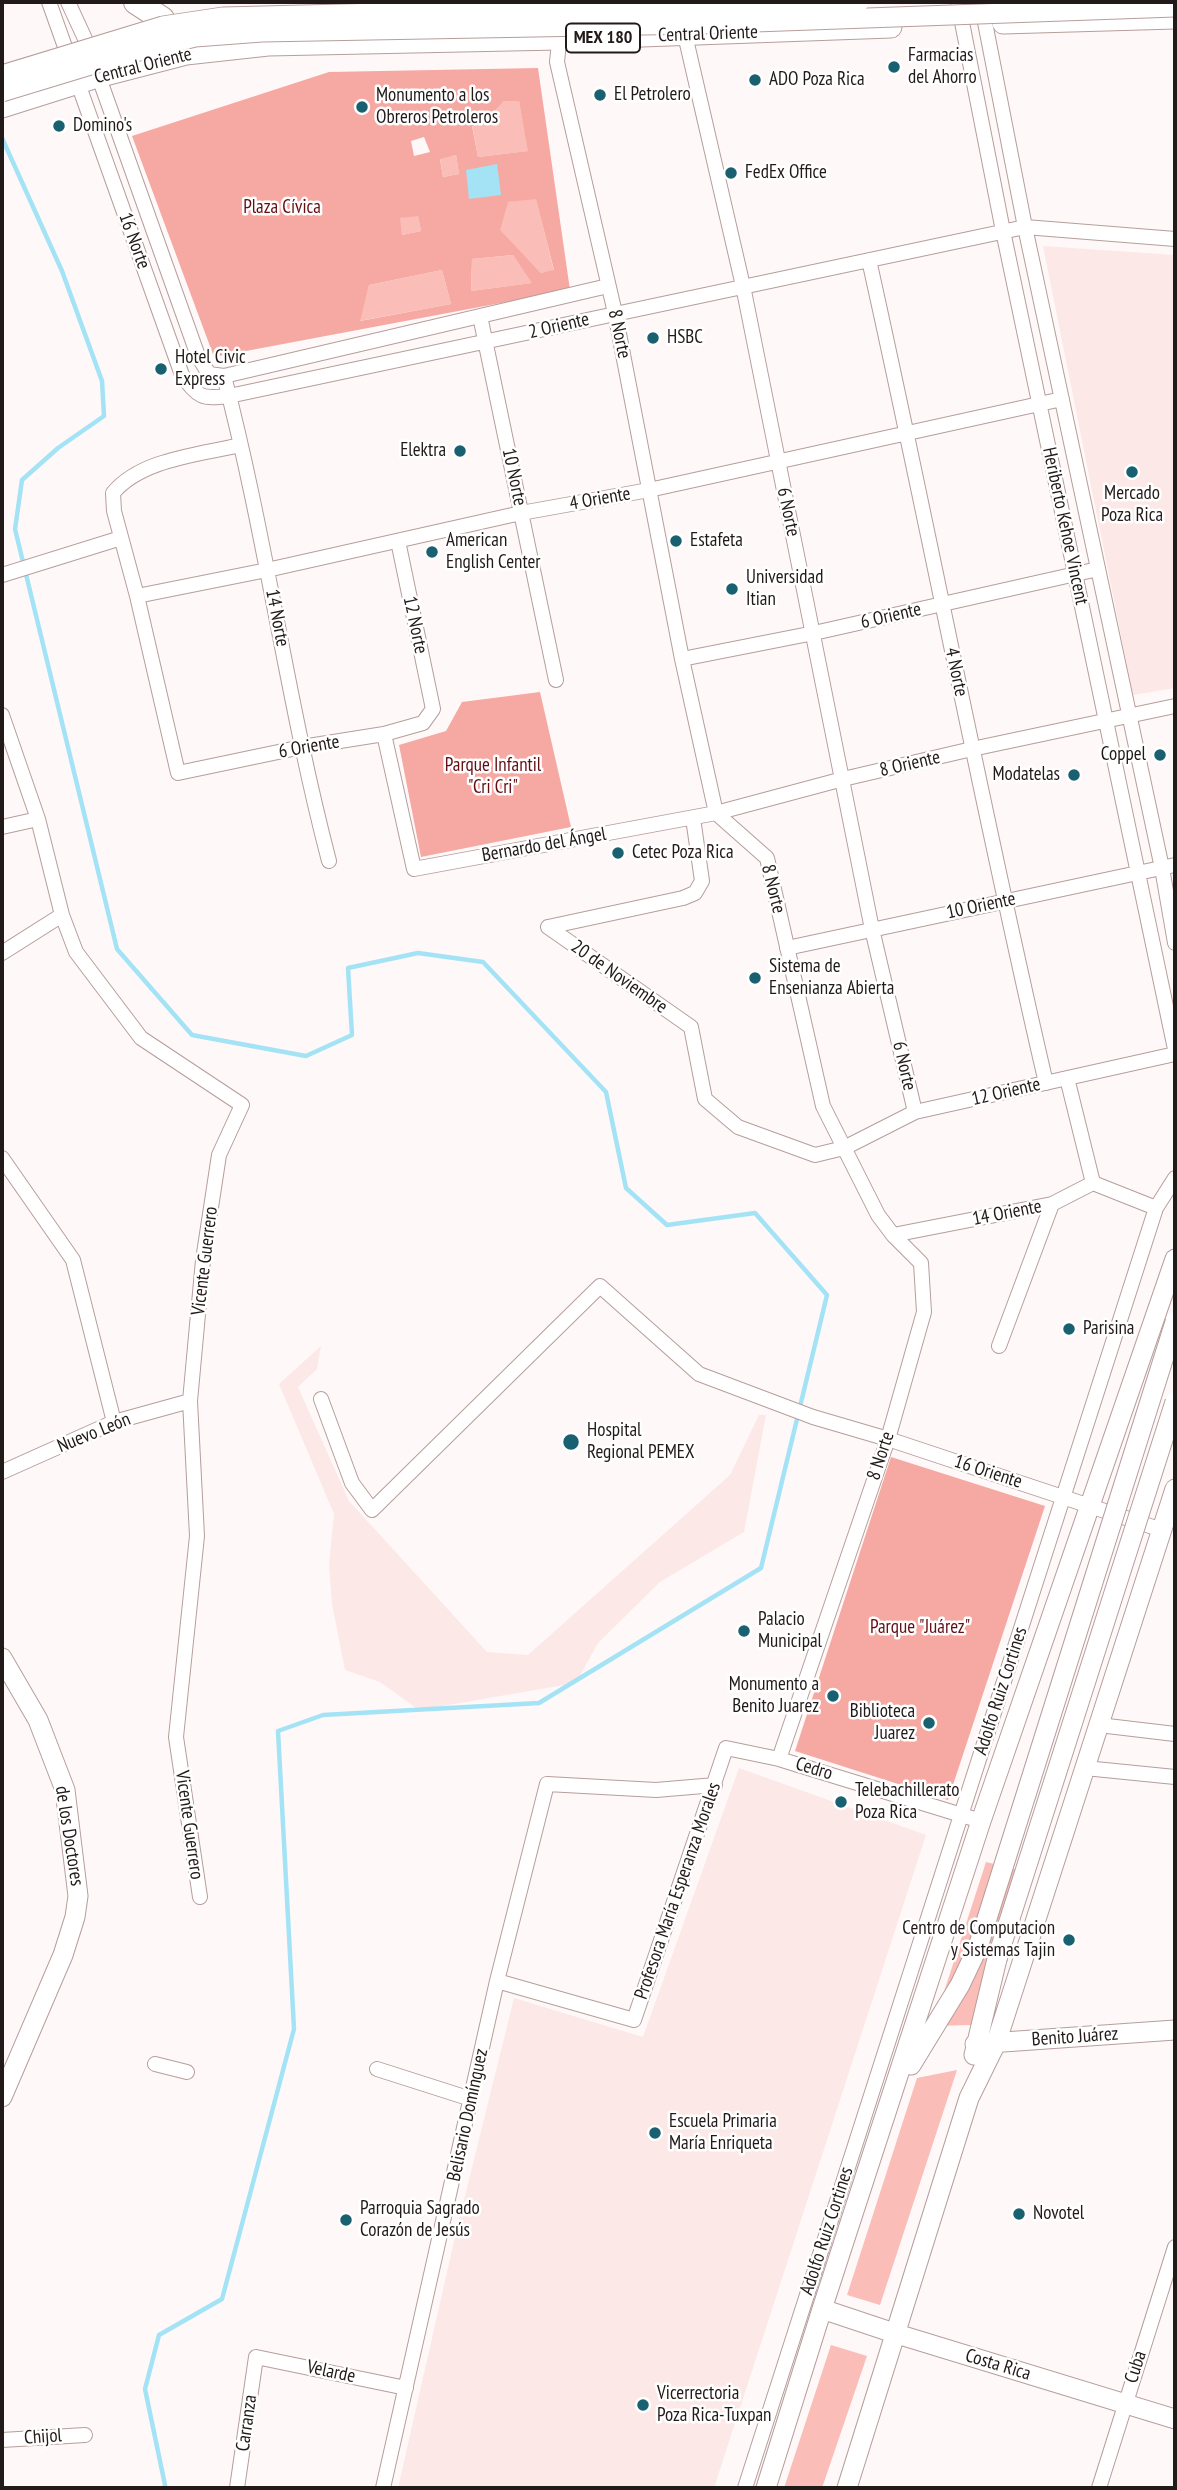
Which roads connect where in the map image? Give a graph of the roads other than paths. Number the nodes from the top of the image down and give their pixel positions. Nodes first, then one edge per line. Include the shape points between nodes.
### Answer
1 (49, 2) edge
2 (68, 2) edge
3 (136, 2) edge
4 (460, 2) edge
5 (564, 2) edge
6 (858, 2) edge
7 (958, 2) edge
8 (981, 2) edge
9 (1175, 7) edge
10 (1175, 18) edge
11 (162, 19) junction
12 (985, 23) junction
13 (962, 24) junction
14 (685, 35) junction
15 (559, 39) junction
16 (76, 44) junction
17 (2, 66) edge
18 (2, 76) edge
19 (88, 80) junction
20 (2, 92) edge
21 (2, 107) edge
22 (1026, 227) junction
23 (1003, 231) junction
24 (1175, 239) edge
25 (161, 253) junction
26 (869, 260) junction
27 (141, 261) junction
28 (608, 286) junction
29 (743, 286) junction
30 (615, 313) junction
31 (480, 316) junction
32 (485, 342) junction
33 (216, 375) junction
34 (197, 396) joint
35 (229, 396) junction
36 (1062, 399) junction
37 (1039, 403) junction
38 (908, 433) junction
39 (240, 445) junction
40 (778, 462) junction
41 (649, 490) junction
42 (521, 513) junction
43 (121, 538) junction
44 (398, 541) junction
45 (1098, 569) junction
46 (267, 570) junction
47 (1075, 574) junction
48 (2, 575) edge
49 (137, 596) junction
50 (942, 605) junction
51 (814, 633) junction
52 (682, 659) junction
53 (556, 680) dead end
54 (1175, 706) edge
55 (433, 709) joint
56 (2, 715) edge
57 (1130, 716) junction
58 (1106, 722) junction
59 (384, 734) junction
60 (302, 747) junction
61 (972, 749) junction
62 (844, 779) junction
63 (716, 813) junction
64 (38, 818) junction
65 (692, 818) junction
66 (2, 827) edge
67 (329, 861) dead end
68 (1169, 867) edge
69 (1138, 873) junction
70 (1004, 901) junction
71 (62, 915) junction
72 (872, 929) junction
73 (1175, 943) edge
74 (787, 948) junction
75 (2, 953) edge
76 (1175, 1049) edge
77 (1175, 1054) edge
78 (1067, 1078) junction
79 (1046, 1083) junction
80 (915, 1112) junction
81 (844, 1148) junction
82 (2, 1158) edge
83 (1175, 1178) edge
84 (1093, 1184) junction
85 (1052, 1204) junction
86 (1156, 1208) junction
87 (893, 1235) junction
88 (1175, 1259) edge
89 (1175, 1322) edge
90 (999, 1346) dead end
91 (321, 1399) dead end
92 (190, 1401) junction
93 (1175, 1402) edge
94 (114, 1422) junction
95 (888, 1439) junction
96 (2, 1472) edge
97 (1175, 1489) edge
98 (1063, 1497) junction
99 (1091, 1506) junction
100 (1162, 1530) junction
101 (2, 1658) edge
102 (1099, 1725) junction
103 (1175, 1734) edge
104 (726, 1748) joint
105 (779, 1759) junction
106 (1085, 1768) junction
107 (1175, 1777) edge
108 (715, 1785) junction
109 (961, 1814) junction
110 (981, 1821) junction
111 (200, 1897) dead end
112 (498, 1980) junction
113 (1175, 2030) edge
114 (996, 2043) junction
115 (975, 2044) junction
116 (155, 2064) dead end
117 (377, 2069) dead end
118 (187, 2072) dead end
119 (896, 2087) junction
120 (2, 2096) edge
121 (969, 2098) junction
122 (471, 2099) junction
123 (1175, 2247) edge
124 (822, 2309) junction
125 (897, 2334) junction
126 (256, 2357) joint
127 (406, 2388) junction
128 (1125, 2403) junction
129 (1175, 2419) edge
130 (85, 2435) dead end
131 (2, 2440) edge
132 (237, 2488) edge
133 (383, 2488) edge
134 (745, 2488) edge
135 (766, 2488) edge
136 (848, 2488) edge
137 (1099, 2488) edge

1 - 16 street
2 - 16 street
3 - 11 highway
4 - 11 main road, Central Oriente via 267,8
5 - 15 street, 8 Norte
6 - 18 main road, bridge via 223,18 163,27
7 - 13 street, Heriberto Kehoe Vincent
8 - 12 street, Heriberto Kehoe Vincent
9 - 20 main road, bridge via 249,33 195,37
10 - 12 main road, Central Oriente / MEX 180
11 - 16 main road, Central Oriente
12 - 13 main road, Central Oriente / MEX 180
12 - 22 street, Heriberto Kehoe Vincent
13 - 14 main road, Central Oriente / MEX 180
13 - 23 street, Heriberto Kehoe Vincent
14 - 15 main road, Central Oriente / MEX 180
14 - 29 street, 6 Norte
15 - 19 main road, Central Oriente / MEX 180 via 268,45 186,54
15 - 28 street, 8 Norte via 557,62
16 - 17 main road, Central Oriente
16 - 19 street
19 - 21 main road, Central Oriente / MEX 180
19 - 25 street, 16 Norte
19 - 27 street, 16 Norte
22 - 23 street, 2 Oriente
22 - 24 street, 2 Oriente
22 - 36 street, Heriberto Kehoe Vincent
23 - 26 street, 2 Oriente
23 - 37 street, Heriberto Kehoe Vincent
25 - 27 street
25 - 33 street, 16 Norte via 198,356
26 - 29 street, 2 Oriente
26 - 38 street, 4 Norte
27 - 34 street, 16 Norte via 182,375
28 - 30 street, 8 Norte
28 - 31 street, 2 Oriente
29 - 30 street, 2 Oriente
29 - 40 street, 6 Norte
30 - 32 street, 2 Oriente
30 - 41 street, 8 Norte
31 - 32 street, 10 Norte
31 - 33 street, 2 Oriente
32 - 35 street, 2 Oriente
32 - 42 street, 10 Norte
33 - 35 street, 14 Norte
34 - 35 street, 2 Oriente
35 - 39 street, 14 Norte
36 - 37 street, 4 Oriente
36 - 45 street, Heriberto Kehoe Vincent
37 - 38 street, 4 Oriente
37 - 47 street, Heriberto Kehoe Vincent
38 - 40 street, 4 Oriente
38 - 50 street, 4 Norte
39 - 43 street via 159,465 123,481 113,494
39 - 46 street, 14 Norte
40 - 41 street, 4 Oriente
40 - 51 street, 6 Norte
41 - 42 street, 4 Oriente
41 - 52 street, 8 Norte
42 - 44 street, 4 Oriente
42 - 53 street, 10 Norte
43 - 48 street
43 - 49 street
44 - 46 street, 4 Oriente
44 - 55 street, 12 Norte
45 - 47 street, 6 Oriente
45 - 57 street, Heriberto Kehoe Vincent
46 - 49 street, 4 Oriente
46 - 60 street, 14 Norte
47 - 50 street, 6 Oriente
47 - 58 street, Heriberto Kehoe Vincent
49 - 60 street, 6 Oriente via 178,773
50 - 51 street, 6 Oriente
50 - 61 street, 4 Norte
51 - 52 street, 6 Oriente
51 - 62 street, 6 Norte
52 - 63 street, 8 Norte
54 - 57 street, 8 Oriente
55 - 59 street, 6 Oriente via 423,723
56 - 64 street, Vicente Guerrero
57 - 58 street, 8 Oriente
57 - 68 street, Heriberto Kehoe Vincent
58 - 61 street, 8 Oriente
58 - 69 street, Heriberto Kehoe Vincent
59 - 60 street, 6 Oriente
59 - 65 street, Bernardo del Ángel via 414,869
60 - 67 street, 14 Norte
61 - 62 street, 8 Oriente
61 - 70 street, 4 Norte
62 - 63 street, 8 Oriente
62 - 72 street, 6 Norte
63 - 65 street, Bernardo del Ángel
63 - 74 street, 8 Norte via 767,858
64 - 66 street
64 - 71 street, Vicente Guerrero
65 - 81 street, 20 de Noviembre via 702,881 695,893 548,927 691,1027 705,1100 737,1127 815,1155
68 - 69 street, 10 Oriente
68 - 73 street, Heriberto Kehoe Vincent
69 - 70 street, 10 Oriente
69 - 76 street, Heriberto Kehoe Vincent
70 - 72 street, 10 Oriente
70 - 79 street, 4 Norte
71 - 75 street
71 - 92 street, Vicente Guerrero via 76,952 141,1038 244,1101 219,1155 203,1260
72 - 74 street, 10 Oriente
72 - 80 street, 6 Norte
74 - 81 street, 8 Norte via 823,1106
77 - 78 street, 12 Oriente
78 - 79 street, 12 Oriente
78 - 84 street
79 - 80 street, 12 Oriente
80 - 81 street, 12 Oriente
81 - 87 street, 8 Norte
82 - 94 street via 73,1260
83 - 86 street, Adolfo Ruiz Cortines
84 - 85 street, 14 Oriente
84 - 86 street
85 - 87 street, 14 Oriente
85 - 90 street
86 - 98 street, Adolfo Ruiz Cortines
87 - 95 street, 8 Norte via 921,1263 923,1312
88 - 99 main road, Adolfo Ruiz Cortines
89 - 119 main road, bridge via 978,1947 961,1985
91 - 95 street, 16 Oriente via 352,1483 372,1510 600,1286 699,1374 769,1402
92 - 94 street, Nuevo León
92 - 111 street, Vicente Guerrero via 197,1536 176,1738
93 - 115 main road, bridge via 997,1959
94 - 96 street, Nuevo León
95 - 98 street, 16 Oriente
95 - 105 street, 8 Norte
97 - 100 main road
98 - 99 street, 16 Oriente
98 - 109 street, Adolfo Ruiz Cortines
99 - 100 street, 16 Oriente
99 - 110 main road, Adolfo Ruiz Cortines
100 - 102 main road
101 - 120 main road, de los Doctores via 38,1720 65,1790 78,1896 63,1955
102 - 103 street
102 - 106 main road
104 - 105 street, Cedro
104 - 108 street, Profesora María Esperanza Morales
105 - 109 street, Cedro
106 - 107 street
106 - 114 main road
108 - 112 street, Belisario Domínguez via 656,1790 547,1784
108 - 112 street, Profesora María Esperanza Morales via 634,2020
109 - 110 street, Cedro
109 - 134 street, Adolfo Ruiz Cortines
110 - 119 main road, Adolfo Ruiz Cortines
112 - 122 street, Belisario Domínguez
113 - 114 main road, Benito Juárez
114 - 115 main road, Benito Juárez
114 - 121 main road
115 - 121 main road
116 - 118 street
117 - 122 street
119 - 124 main road, Adolfo Ruiz Cortines
121 - 125 main road
122 - 127 street, Belisario Domínguez
123 - 128 street, Cuba
124 - 125 main road, Costa Rica
124 - 135 main road, Adolfo Ruiz Cortines
125 - 128 main road, Costa Rica
125 - 136 main road
126 - 127 street, Velarde
126 - 132 street, Carranza
127 - 133 street, Belisario Domínguez
128 - 129 main road, Costa Rica
128 - 137 street, Cuba
130 - 131 street, Chijol

